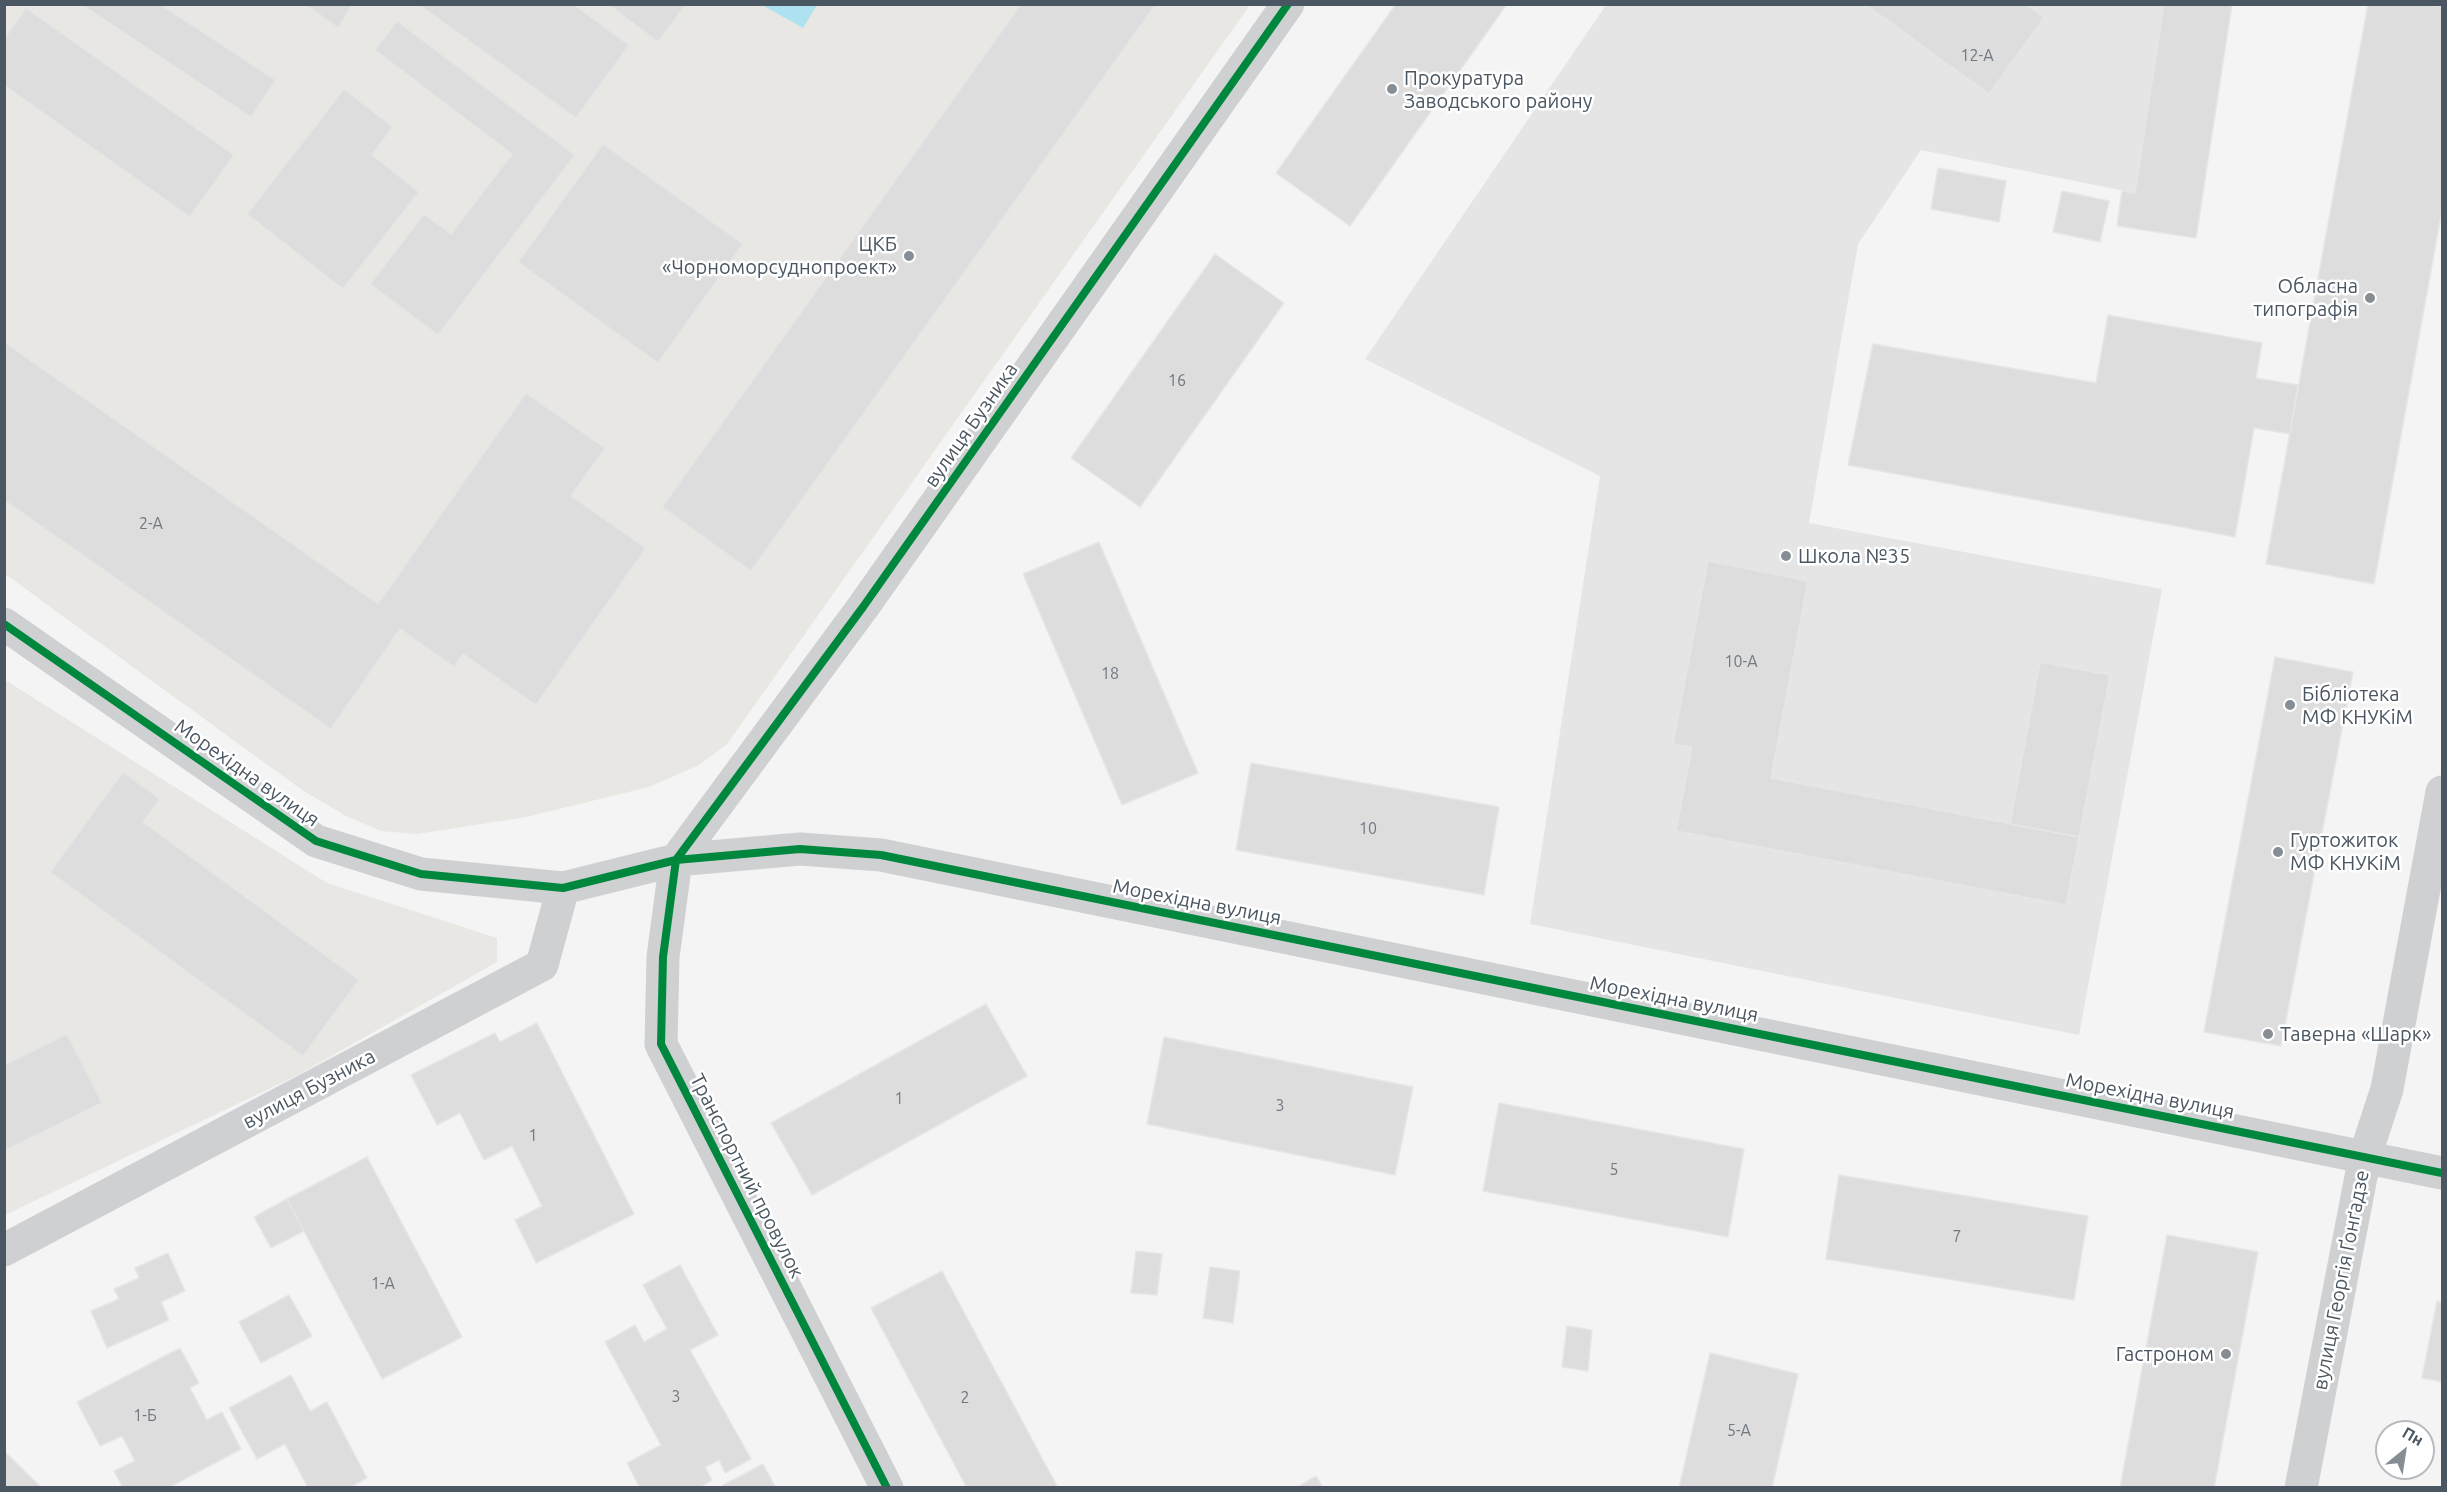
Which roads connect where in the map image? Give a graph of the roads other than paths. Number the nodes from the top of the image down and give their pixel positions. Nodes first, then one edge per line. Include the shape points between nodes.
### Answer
1 (1288, 4) edge
2 (4, 624) edge
3 (2442, 792) edge
4 (676, 860) junction
5 (563, 888) junction
6 (2365, 1156) junction
7 (2442, 1173) edge
8 (4, 1250) edge
9 (887, 1488) edge
10 (2301, 1488) edge

1 - 4 street, вулиця Бузника via 863,607
2 - 5 street, Морехідна вулиця via 316,841 421,874
3 - 6 street, вулиця Георгія Ґонґадзе via 2387,1089
4 - 5 street, Морехідна вулиця
4 - 6 street, Морехідна вулиця via 800,849 881,855
4 - 9 street, Транспортний провулок via 663,957 661,1044
5 - 8 street, вулиця Бузника via 542,965
6 - 7 street, Морехідна вулиця
6 - 10 street, вулиця Георгія Ґонґадзе

